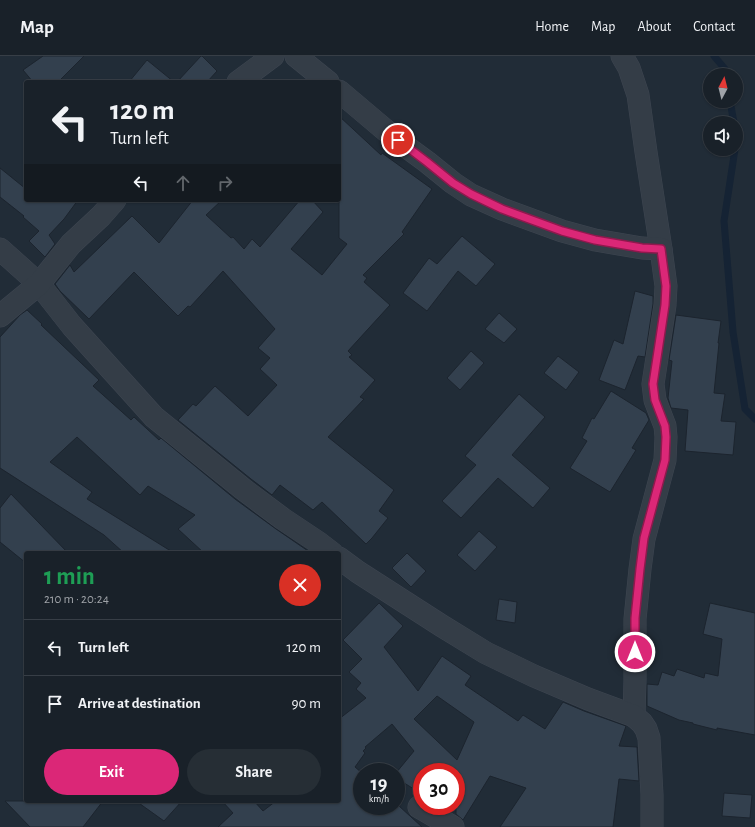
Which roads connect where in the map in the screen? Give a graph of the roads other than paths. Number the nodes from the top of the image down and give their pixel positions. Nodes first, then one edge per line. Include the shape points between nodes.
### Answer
1 (273, 56) edge
2 (296, 56) edge
3 (622, 56) edge
4 (241, 80) edge
5 (326, 80) edge
6 (341, 93) edge
7 (113, 202) edge
8 (0, 249) edge
9 (661, 249) junction
10 (39, 284) junction
11 (0, 316) edge
12 (329, 551) edge
13 (341, 559) edge
14 (634, 716) junction
15 (433, 815) edge
16 (453, 827) edge
17 (652, 827) edge

1 - 4 street
2 - 5 street
3 - 9 street via 638,95
6 - 9 street via 453,183 471,194 502,209 562,231 595,240
7 - 10 street via 71,244
8 - 10 street
9 - 14 street via 666,286 665,305 653,384 655,400 665,426 665,460 644,538 640,569 635,618
10 - 11 street
10 - 12 street via 154,417 282,519
13 - 14 street via 486,653 588,699
14 - 17 street via 642,723 649,738
15 - 16 street

